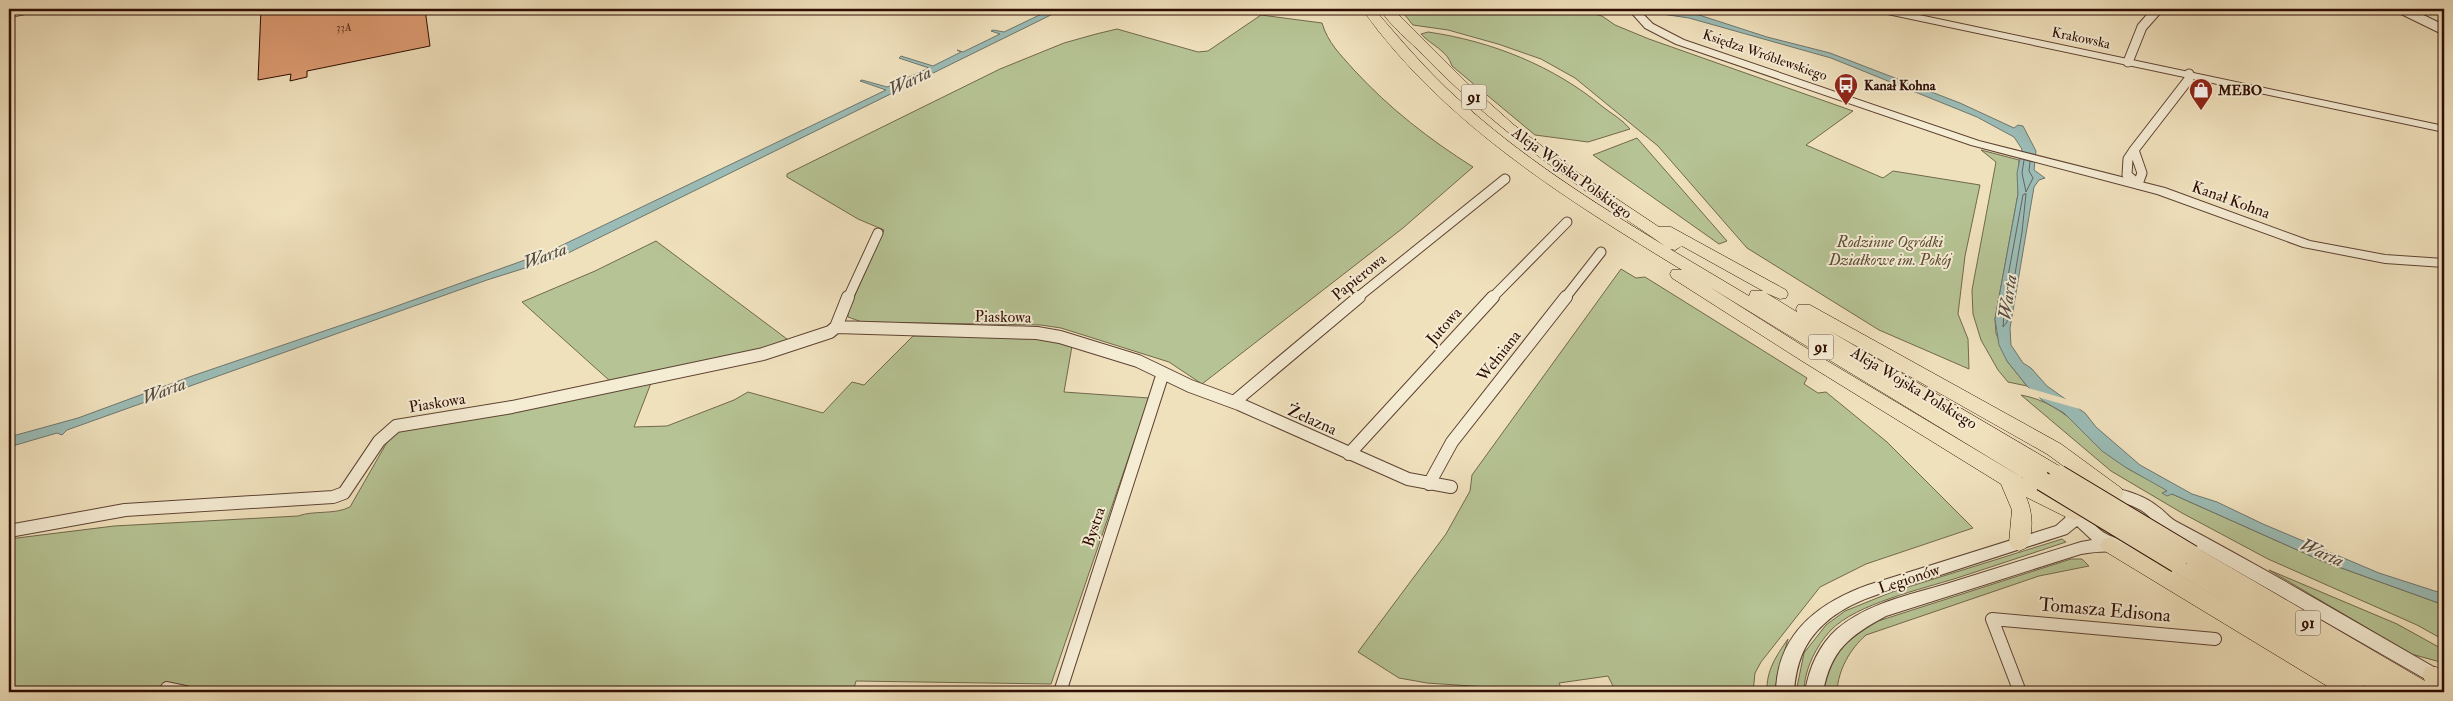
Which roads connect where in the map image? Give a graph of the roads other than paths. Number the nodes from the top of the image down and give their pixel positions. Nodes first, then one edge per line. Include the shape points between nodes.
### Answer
1 (27, 9) edge
2 (1633, 9) edge
3 (1878, 9) edge
4 (2157, 9) edge
5 (2401, 9) edge
6 (1368, 10) edge
7 (1388, 10) edge
8 (9, 13) edge
9 (2444, 30) edge
10 (2128, 62) junction
11 (2189, 74) junction
12 (2444, 129) edge
13 (1980, 145) joint
14 (2134, 150) junction
15 (1505, 179) dead end
16 (2138, 184) junction
17 (1600, 213) junction
18 (1639, 220) junction
19 (1567, 222) dead end
20 (878, 233) dead end
21 (1601, 252) dead end
22 (2444, 263) edge
23 (836, 327) junction
24 (1162, 373) junction
25 (1234, 402) junction
26 (1349, 454) junction
27 (2051, 478) junction
28 (2009, 480) junction
29 (1429, 484) junction
30 (1450, 487) dead end
31 (2114, 492) junction
32 (2075, 513) junction
33 (2163, 522) junction
34 (9, 531) edge
35 (2019, 543) junction
36 (2110, 545) junction
37 (2185, 559) junction
38 (2215, 639) dead end
39 (2436, 682) edge
40 (166, 688) dead end
41 (186, 692) edge
42 (1060, 692) edge
43 (1785, 692) edge
44 (1814, 692) edge
45 (2020, 692) edge
46 (2355, 692) edge
47 (2393, 692) edge

1 - 8 street
2 - 13 street, Księdza Wróblewskiego via 1649,26 1680,42
3 - 10 street, Krakowska
4 - 10 street via 2142,27
5 - 9 street
6 - 17 main road, Aleja Wojska Polskiego / 91 via 1452,100 1494,137
7 - 18 main road, Aleja Wojska Polskiego / 91 via 1510,129
10 - 11 street, Krakowska
11 - 12 street, Krakowska
11 - 14 street via 2190,79
13 - 16 street, Kanał Kohna
14 - 16 street via 2143,176
14 - 16 street via 2128,159 2127,175
15 - 25 street, Papierowa
16 - 22 street, Kanał Kohna via 2307,244 2385,259
17 - 27 main road, Aleja Wojska Polskiego / 91
17 - 28 main road via 1611,228 1677,273
18 - 27 main road, Aleja Wojska Polskiego / 91
18 - 31 main road via 1662,228 2054,449
19 - 26 street, Jutowa via 1491,298
20 - 23 street
21 - 29 street, Wełniana via 1452,442
23 - 24 street, Piaskowa via 1036,333 1138,361
23 - 34 street, Piaskowa via 830,332 763,354 512,407 396,426 379,441 344,493 333,497 125,510
24 - 25 street, Żelazna
24 - 42 street, Bystra
25 - 26 street, Żelazna
26 - 29 street, Żelazna via 1408,479
27 - 37 main road, Aleja Wojska Polskiego / 91, bridge
28 - 32 main road
28 - 35 main road via 2022,510
29 - 30 street, Żelazna
31 - 32 street, Legionów via 2090,494 2077,504
31 - 33 street via 2142,504
32 - 35 street, Legionów via 2071,522 2061,530
32 - 36 street via 2098,538
33 - 36 street, Legionów via 2165,540 2159,546 2149,550
33 - 39 street via 2230,557
35 - 43 street, Legionów via 1837,605 1813,623 1794,651 1787,668
36 - 44 street, Legionów via 2081,548 1880,611 1838,637 1824,655 1816,673
36 - 46 main road
37 - 39 main road, Aleja Wojska Polskiego / 91
37 - 47 main road, Aleja Wojska Polskiego / 91
38 - 45 street, Tomasza Edisona via 1992,619
40 - 41 street

